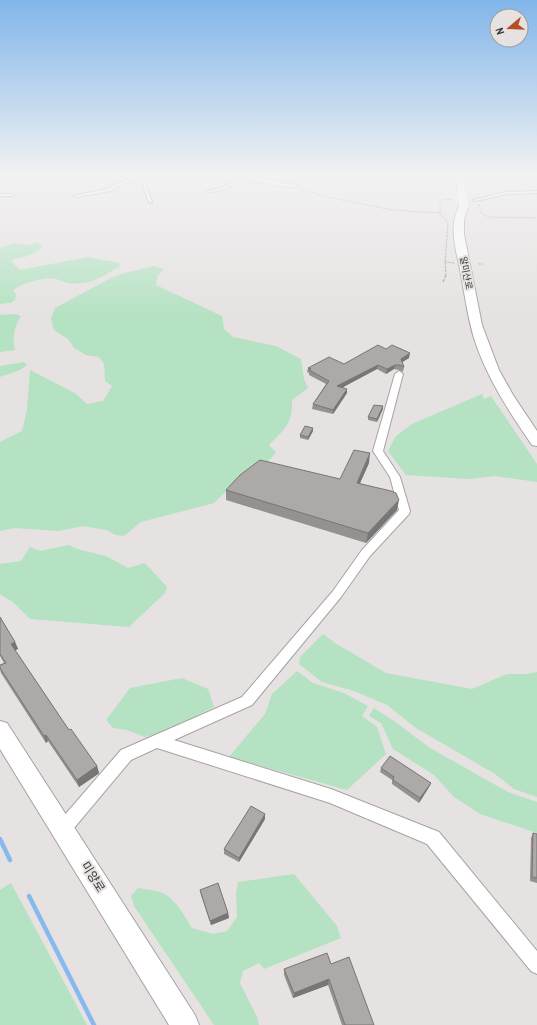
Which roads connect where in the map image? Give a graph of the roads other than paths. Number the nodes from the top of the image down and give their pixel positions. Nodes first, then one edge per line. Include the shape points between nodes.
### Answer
1 (459, 222) edge
2 (469, 222) edge
3 (399, 374) dead end
4 (537, 424) edge
5 (537, 442) edge
6 (0, 730) edge
7 (156, 742) junction
8 (63, 829) junction
9 (537, 965) edge
10 (185, 1025) edge

1 - 5 main road, 알미산로 via 460,243 472,308 482,344 501,387
2 - 4 main road, 알미산로 via 470,243 489,333 504,369
3 - 7 street via 378,450 395,477 405,512 366,553 337,594 246,701
6 - 8 main road, 미양로
7 - 8 street via 126,755
7 - 9 street via 331,796 433,838
8 - 10 main road, 미양로

